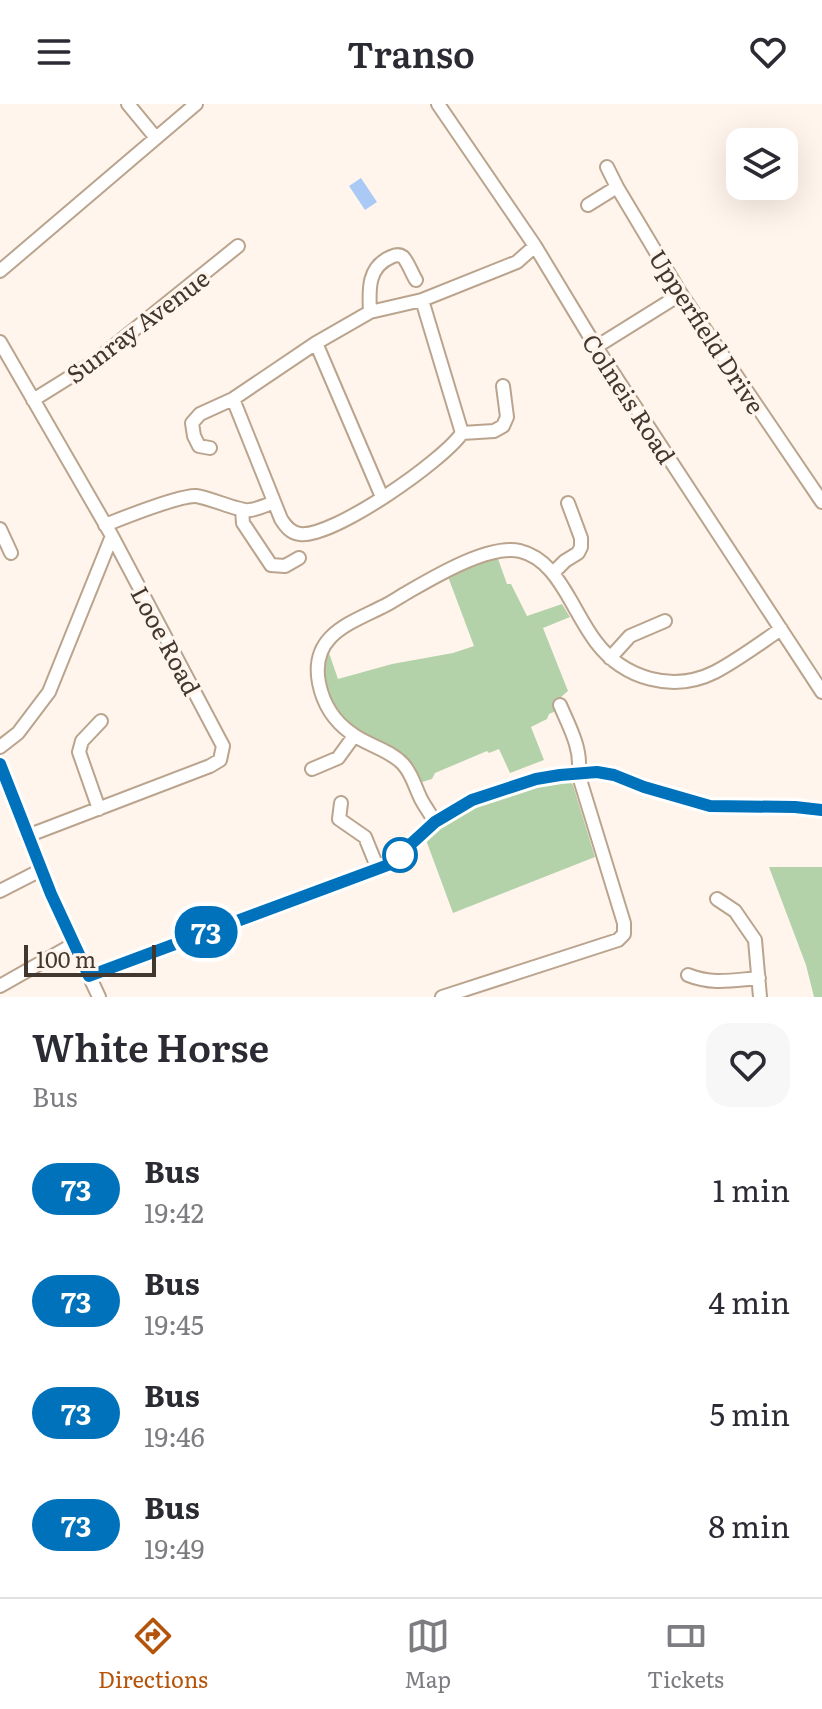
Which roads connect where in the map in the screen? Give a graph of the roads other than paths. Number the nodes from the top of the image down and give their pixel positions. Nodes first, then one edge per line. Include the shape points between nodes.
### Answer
1 (128, 104) edge
2 (196, 104) edge
3 (438, 104) edge
4 (156, 138) junction
5 (607, 167) dead end
6 (617, 187) junction
7 (588, 205) dead end
8 (238, 246) dead end
9 (535, 246) junction
10 (0, 271) edge
11 (416, 280) dead end
12 (681, 294) junction
13 (422, 300) junction
14 (370, 312) junction
15 (0, 342) edge
16 (316, 343) junction
17 (596, 347) junction
18 (503, 386) dead end
19 (233, 399) junction
20 (33, 400) junction
21 (462, 433) junction
22 (210, 448) dead end
23 (382, 497) junction
24 (274, 502) junction
25 (822, 502) edge
26 (568, 503) dead end
27 (242, 510) junction
28 (0, 529) edge
29 (109, 531) junction
30 (11, 553) dead end
31 (299, 558) dead end
32 (553, 573) junction
33 (665, 621) dead end
34 (781, 629) junction
35 (610, 658) junction
36 (822, 692) edge
37 (560, 705) dead end
38 (101, 721) dead end
39 (354, 736) junction
40 (0, 747) edge
41 (0, 764) edge
42 (312, 769) dead end
43 (578, 773) junction
44 (341, 803) dead end
45 (99, 809) junction
46 (822, 810) edge
47 (435, 822) junction
48 (27, 836) junction
49 (378, 869) junction
50 (41, 870) junction
51 (0, 891) edge
52 (717, 899) dead end
53 (74, 944) junction
54 (688, 975) dead end
55 (89, 976) junction
56 (759, 978) junction
57 (0, 986) edge
58 (99, 997) edge
59 (442, 997) edge
60 (760, 997) edge

1 - 4 street
2 - 4 street
3 - 9 street, Colneis Road
4 - 10 street
5 - 6 street, Upperfield Drive
6 - 7 street
6 - 12 street, Upperfield Drive
8 - 20 street, Sunray Avenue via 94,362
9 - 13 street via 517,262
9 - 17 street, Colneis Road
11 - 14 street via 403,258 388,258 369,281
12 - 17 street
12 - 25 street, Upperfield Drive
13 - 14 street
13 - 21 street
14 - 16 street
15 - 20 street, Looe Road
16 - 19 street
16 - 23 street
17 - 34 street, Colneis Road
18 - 21 street via 503,426
19 - 22 street via 193,420 196,442
19 - 24 street
20 - 29 street, Looe Road
21 - 23 street
23 - 24 street via 323,530 301,534 283,523
24 - 27 street
26 - 32 street via 581,547
27 - 29 street via 192,496
27 - 31 street via 243,523 271,565 285,566
28 - 30 street
29 - 40 street via 49,692 18,733
29 - 45 street, Looe Road via 223,752 210,766
32 - 35 street
32 - 39 street via 520,551 488,554 448,569 336,632 319,655 318,680 330,711
33 - 35 street via 633,634
34 - 35 street via 716,671 684,682 646,678
34 - 36 street, Colneis Road
37 - 43 street via 575,742
38 - 45 street via 79,749
39 - 42 street via 338,758
39 - 47 street via 400,761
41 - 48 street
43 - 46 street via 614,775 710,806
43 - 47 street via 536,779 472,800
43 - 59 street via 624,934
44 - 49 street via 339,819 365,837
45 - 48 street, Looe Road
47 - 49 street via 392,863
48 - 50 street
49 - 55 street
50 - 51 street
50 - 53 street
52 - 56 street via 735,911 755,940
53 - 55 street
53 - 57 street
54 - 56 street via 715,982
55 - 58 street
56 - 60 street

